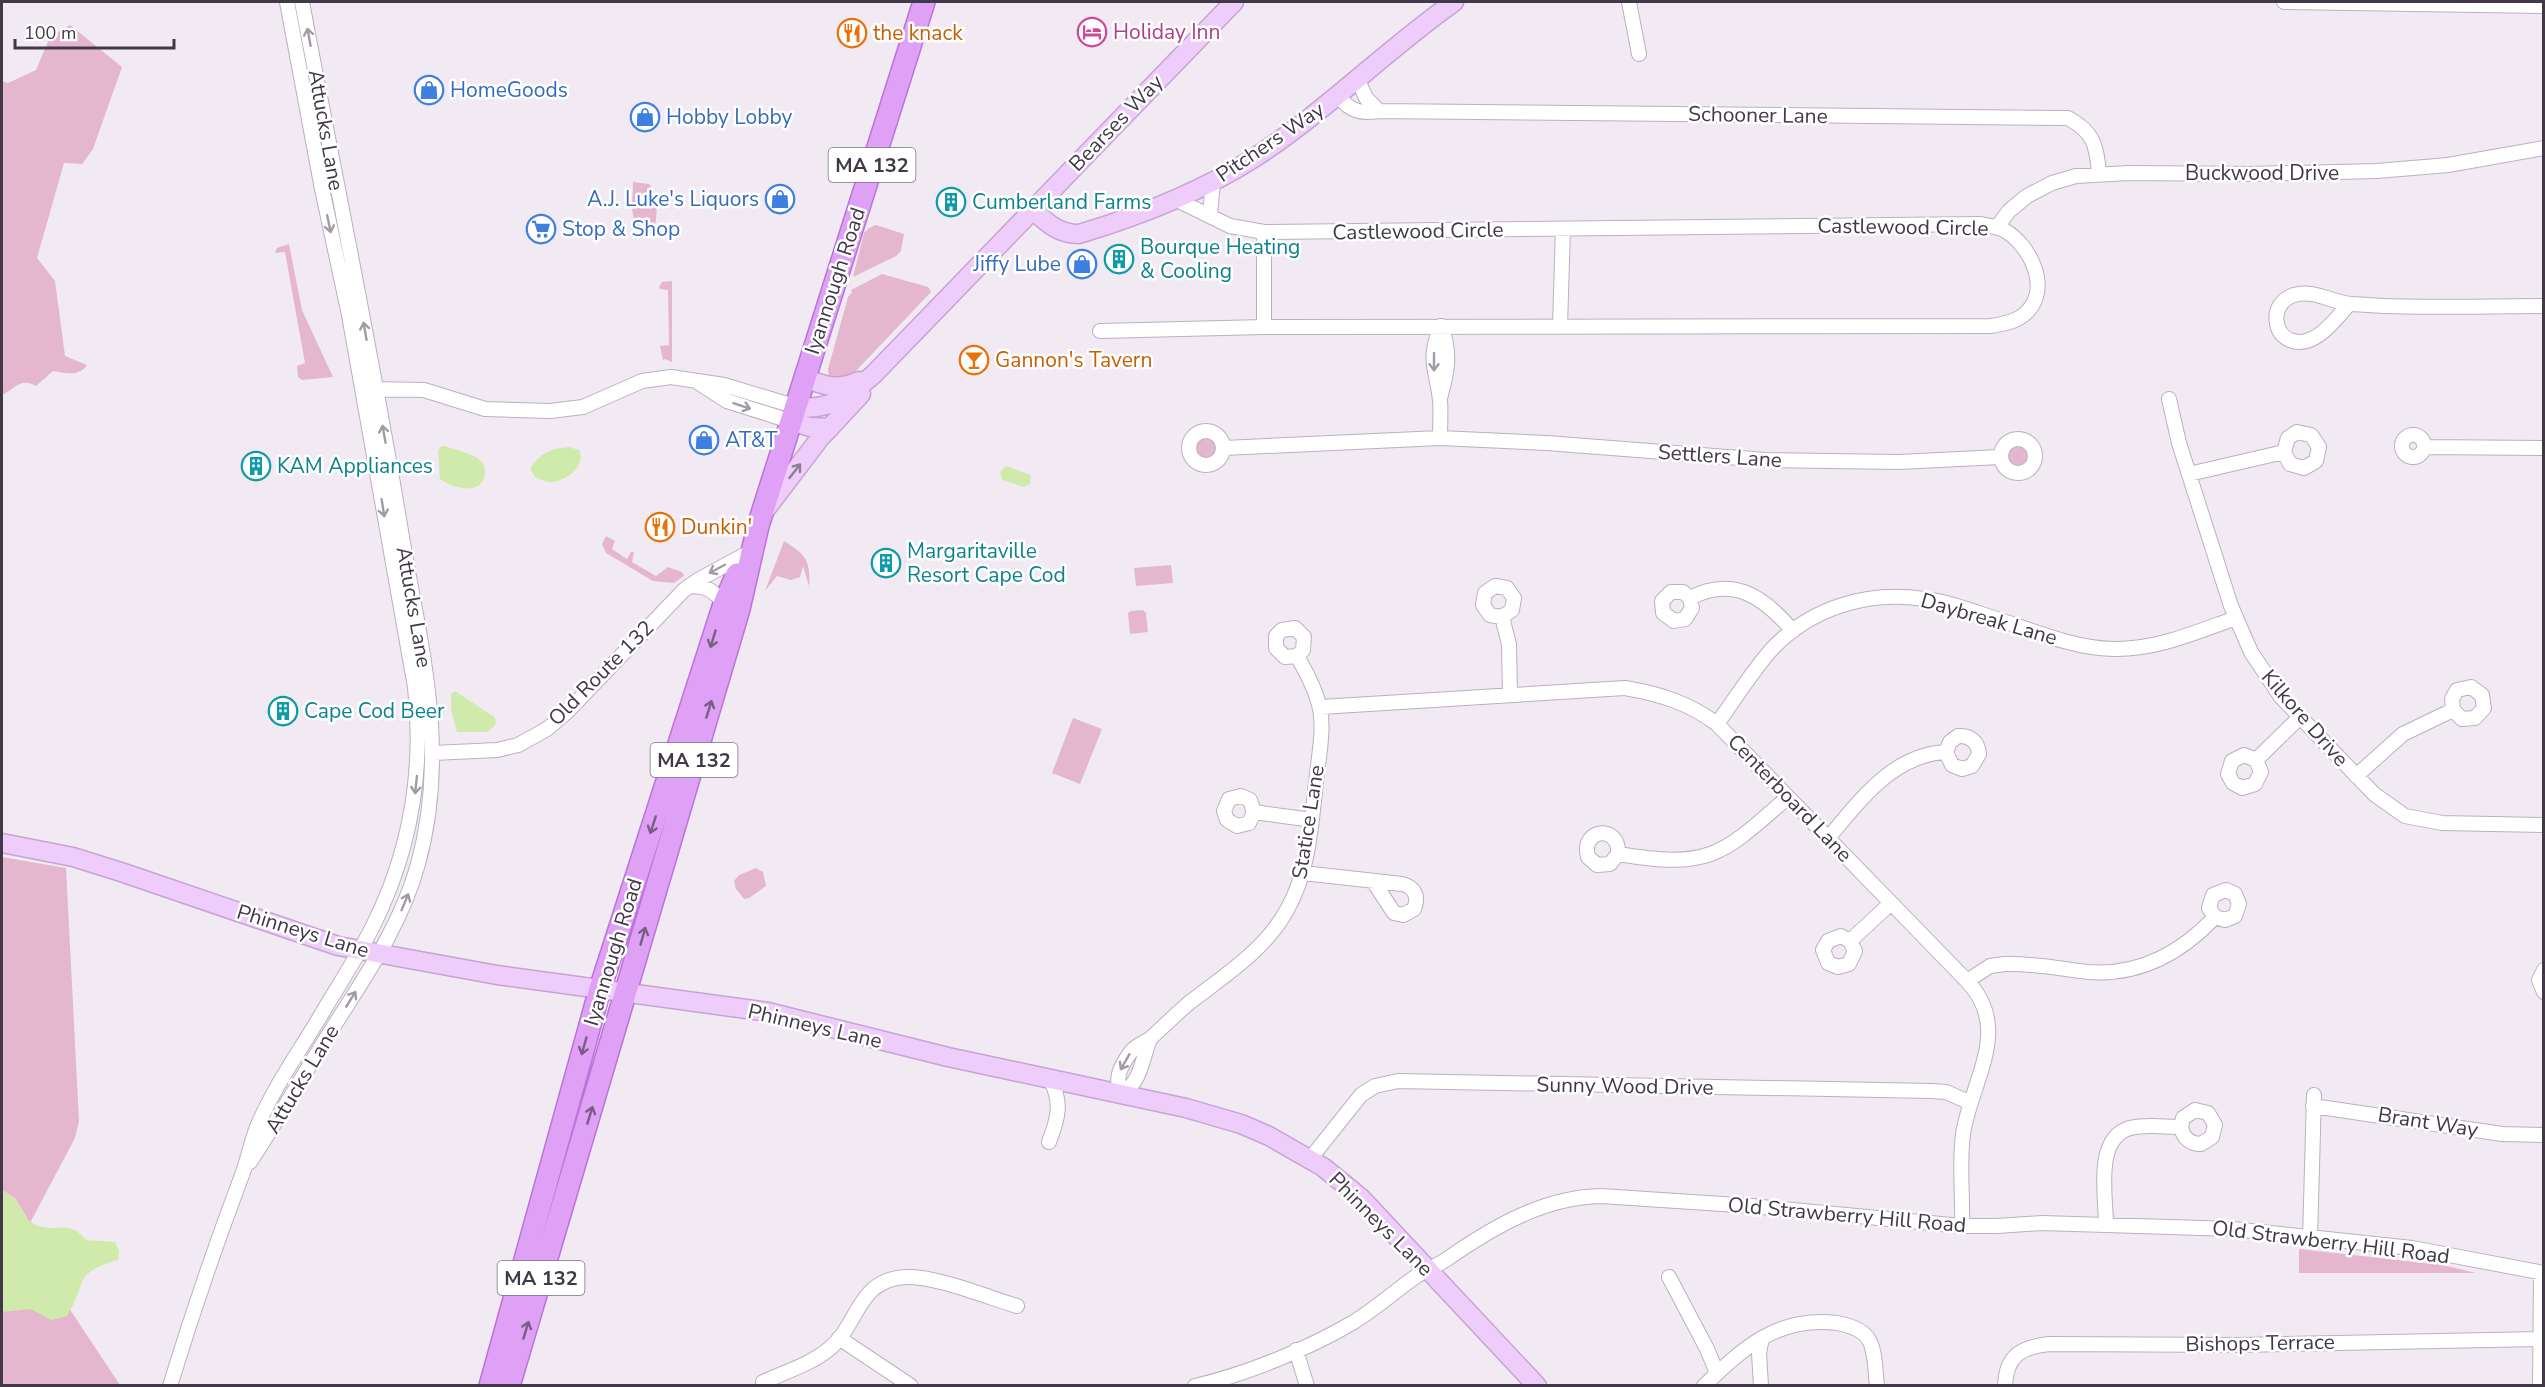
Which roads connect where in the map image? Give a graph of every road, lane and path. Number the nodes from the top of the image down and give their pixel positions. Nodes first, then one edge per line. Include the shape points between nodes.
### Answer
1 (287, 2) edge
2 (302, 2) edge
3 (924, 2) edge
4 (1234, 2) edge
5 (1454, 2) edge
6 (1629, 2) edge
7 (2284, 2) edge
8 (2544, 6) edge
9 (1639, 54) dead end
10 (1358, 80) junction
11 (1338, 96) junction
12 (1380, 111) junction
13 (2544, 148) edge
14 (2099, 174) junction
15 (1213, 182) junction
16 (1175, 199) junction
17 (1032, 209) junction
18 (1210, 215) junction
19 (1997, 227) junction
20 (1563, 229) junction
21 (1264, 232) junction
22 (2349, 304) junction
23 (2544, 306) edge
24 (1441, 326) junction
25 (1560, 326) junction
26 (1264, 327) junction
27 (1100, 331) dead end
28 (874, 374) junction
29 (804, 378) junction
30 (369, 389) junction
31 (2169, 399) dead end
32 (792, 414) junction
33 (830, 428) junction
34 (1440, 438) junction
35 (2424, 447) dead end
36 (1224, 448) dead end
37 (2544, 448) edge
38 (2284, 452) dead end
39 (2000, 457) dead end
40 (2189, 474) junction
41 (759, 521) junction
42 (746, 554) junction
43 (689, 586) junction
44 (1690, 598) dead end
45 (724, 604) junction
46 (1502, 617) dead end
47 (2236, 618) junction
48 (1793, 631) junction
49 (1297, 656) dead end
50 (1510, 695) junction
51 (1321, 707) junction
52 (2453, 710) dead end
53 (2300, 717) junction
54 (1717, 724) junction
55 (1946, 752) dead end
56 (433, 753) junction
57 (2256, 760) dead end
58 (2356, 776) junction
59 (1788, 796) junction
60 (1254, 812) dead end
61 (1312, 820) junction
62 (2544, 825) edge
63 (1828, 838) junction
64 (2, 843) edge
65 (1618, 854) dead end
66 (1302, 873) junction
67 (1373, 881) dead end
68 (1891, 903) junction
69 (2215, 917) dead end
70 (1850, 941) dead end
71 (360, 951) junction
72 (379, 954) junction
73 (2544, 970) edge
74 (1967, 981) junction
75 (600, 989) junction
76 (2544, 992) edge
77 (626, 993) junction
78 (1050, 1078) junction
79 (1122, 1094) junction
80 (1971, 1103) junction
81 (2181, 1127) dead end
82 (2544, 1135) edge
83 (1049, 1142) dead end
84 (1310, 1159) junction
85 (243, 1174) junction
86 (2106, 1224) junction
87 (1962, 1226) junction
88 (2310, 1239) junction
89 (1427, 1268) junction
90 (2542, 1273) edge
91 (1669, 1277) dead end
92 (1017, 1306) dead end
93 (839, 1338) junction
94 (1762, 1338) junction
95 (2540, 1339) junction
96 (1296, 1350) junction
97 (1717, 1374) junction
98 (170, 1386) edge
99 (490, 1386) edge
100 (509, 1386) edge
101 (764, 1386) edge
102 (911, 1386) edge
103 (1195, 1386) edge
104 (1307, 1386) edge
105 (1537, 1386) edge
106 (1704, 1386) edge
107 (1761, 1386) edge
108 (1876, 1386) edge
109 (2005, 1386) edge
110 (2540, 1386) edge

1 -> 30 street, Attucks Lane
30 -> 2 street, Attucks Lane
3 - 29 main road, Iyannough Road / MA 132
4 - 17 main road, Bearses Way
5 - 10 main road, Pitchers Way
6 - 9 street
7 - 8 street
10 - 11 main road, Pitchers Way
10 - 12 street via 1366,98
11 - 12 street, Schooner Lane via 1353,111
11 - 15 main road, Pitchers Way via 1255,157
12 - 14 street, Schooner Lane via 2068,118 2083,126 2093,139
13 - 14 street, Buckwood Drive via 2448,165 2377,171
14 - 19 street, Buckwood Drive via 2063,179 2036,190 2009,211
15 - 16 main road, Pitchers Way
15 - 18 street
16 - 17 main road, Pitchers Way via 1079,234 1056,229
16 - 18 street, Castlewood Circle
17 - 28 main road, Bearses Way
18 - 21 street, Castlewood Circle via 1241,230
19 - 20 street, Castlewood Circle via 1981,224
19 - 25 street, Castlewood Circle via 2020,245 2033,263 2038,281 2029,309 2020,318 2004,324
20 - 21 street, Castlewood Circle
20 - 25 street
21 - 26 street
22 - 22 street via 2326,329 2306,341 2290,340 2277,326 2279,307 2294,296 2317,295
22 - 23 street
24 - 25 street, Castlewood Circle
24 - 26 street, Castlewood Circle
24 - 34 street via 1448,344 1448,372 1440,400
26 - 27 street, Castlewood Circle
28 - 29 main road via 840,388
28 - 32 main road, Bearses Way via 839,402
28 - 33 main road, Bearses Way via 856,401
29 - 32 main road, Iyannough Road / MA 132
30 - 32 street, Bearses Way via 424,390 485,410 550,411 583,407 648,379 671,377 697,382 727,401
56 -> 30 street, Attucks Lane via 430,699
30 -> 71 street, Attucks Lane via 415,687 418,729 414,798 401,860
31 - 40 street, Kilkore Drive
32 - 33 main road, Bearses Way via 816,428
32 - 41 main road, Iyannough Road / MA 132
41 -> 33 main road
34 - 36 street, Settlers Lane
34 - 39 street, Settlers Lane via 1766,460 1899,462
35 - 37 street
38 - 40 street
40 - 47 street, Kilkore Drive
41 - 42 main road, Iyannough Road / MA 132
77 -> 41 main road, Iyannough Road / MA 132 via 739,609
42 -> 43 street, Old Route 132
42 - 45 main road, Iyannough Road / MA 132
43 - 45 street via 710,589
43 - 56 street, Old Route 132 via 567,712 542,732 496,750
44 - 48 street via 1716,589 1745,592 1772,607
45 -> 75 main road, Iyannough Road / MA 132
46 - 50 street via 1509,644
47 - 48 street, Daybreak Lane via 2163,644 2112,649 2069,642 1938,602 1895,597 1844,604
47 - 53 street, Kilkore Drive via 2260,669
48 - 54 street, Daybreak Lane via 1761,662
49 - 51 street, Statice Lane
50 - 51 street, Centerboard Lane
50 - 54 street, Centerboard Lane via 1626,688 1674,699
51 - 61 street, Statice Lane via 1323,726
52 - 58 street via 2403,734
53 - 57 street
53 - 58 street, Kilkore Drive
54 - 59 street, Centerboard Lane
55 - 63 street via 1920,757 1887,774
72 -> 56 street, Attucks Lane via 418,864 429,810
58 - 62 street, Kilkore Drive via 2395,810 2416,819
59 - 63 street, Centerboard Lane
59 - 65 street via 1735,842 1712,855 1673,861
60 - 61 street
61 - 66 street, Statice Lane
63 - 68 street, Centerboard Lane
64 - 71 main road, Phinneys Lane via 73,857
66 - 67 street
66 - 79 street, Statice Lane via 1287,911 1262,945 1133,1049 1117,1080
68 - 70 street
68 - 74 street, Centerboard Lane
69 - 74 street via 2180,949 2135,968 2091,972 2005,964 1990,966
71 - 72 main road, Phinneys Lane
71 - 85 street, Attucks Lane via 269,1103 256,1128
72 - 75 main road, Phinneys Lane
85 -> 72 street, Attucks Lane
73 - 76 street via 2539,980
74 - 80 street, Centerboard Lane via 1981,1000 1989,1036
75 - 77 main road, Phinneys Lane
75 -> 99 main road, Iyannough Road / MA 132
77 - 78 main road, Phinneys Lane via 768,1012
100 -> 77 main road, Iyannough Road / MA 132
78 - 79 main road, Phinneys Lane
78 - 83 street via 1059,1097
79 - 84 main road, Phinneys Lane via 1203,1112 1241,1125
80 - 84 street, Sunny Wood Drive via 1946,1092 1932,1091 1398,1081 1375,1086 1361,1095
80 - 87 street, Centerboard Lane via 1962,1148
81 - 86 street via 2131,1128 2113,1139 2106,1156
82 - 88 street, Brant Way via 2502,1134 2313,1100
84 - 89 main road, Phinneys Lane via 1361,1198
85 - 98 street, Attucks Lane via 211,1256
86 - 87 street, Old Strawberry Hill Road
86 - 88 street, Old Strawberry Hill Road via 2195,1226
87 - 89 street, Old Strawberry Hill Road via 1580,1196 1525,1213
88 - 90 street, Old Strawberry Hill Road via 2412,1248
89 - 96 street, Old Strawberry Hill Road via 1353,1322
89 - 105 main road, Phinneys Lane
90 - 95 street
91 - 97 street
92 - 93 street via 924,1278 896,1278 868,1294
93 - 101 street via 822,1354 763,1382
93 - 102 street
94 - 97 street
94 - 107 street
94 - 108 street via 1784,1326 1802,1323 1855,1328 1872,1347
95 - 109 street, Bishops Terrace via 2049,1344 2020,1351 2010,1363
95 - 110 street
96 - 103 street, Old Strawberry Hill Road
96 - 104 street
97 - 106 street

